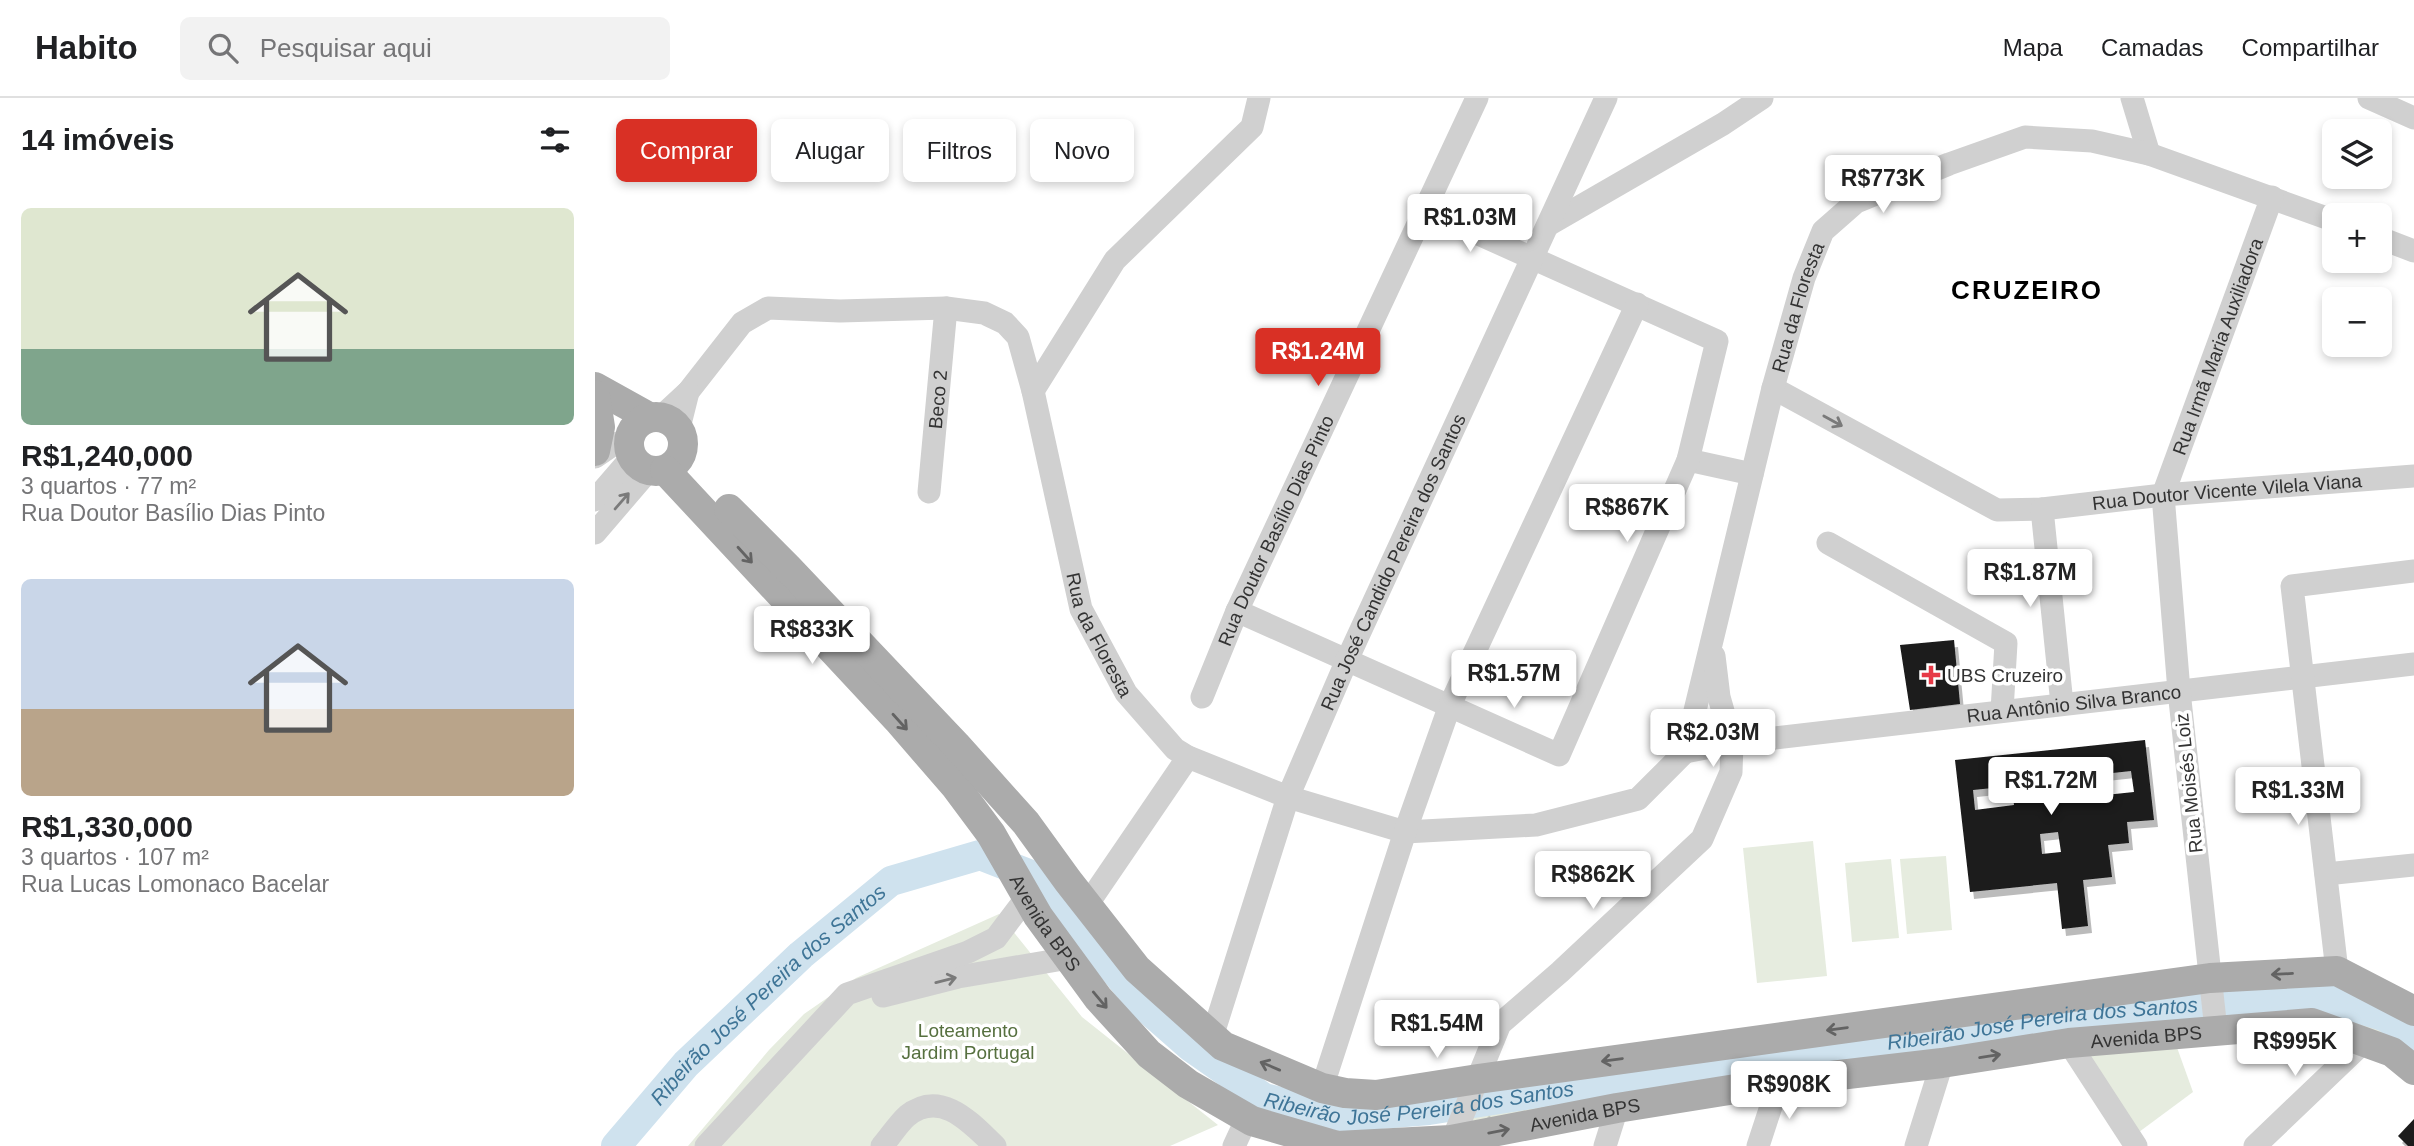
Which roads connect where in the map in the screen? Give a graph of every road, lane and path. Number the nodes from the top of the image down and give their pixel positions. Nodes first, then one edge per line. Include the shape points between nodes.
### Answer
1 (1259, 98) edge
2 (1477, 98) edge
3 (1607, 98) edge
4 (1762, 98) edge
5 (2132, 98) edge
6 (2369, 98) edge
7 (2393, 103) edge
8 (2414, 118) edge
9 (2149, 154) junction
10 (2272, 197) junction
11 (1425, 210) junction
12 (2322, 216) edge
13 (1548, 225) junction
14 (2392, 243) edge
15 (2414, 251) edge
16 (1532, 259) junction
17 (1637, 304) junction
18 (946, 308) junction
19 (595, 387) edge
20 (1773, 388) junction
21 (1033, 391) junction
22 (595, 395) edge
23 (652, 444) junction
24 (595, 452) edge
25 (595, 457) edge
26 (1688, 460) junction
27 (1752, 474) junction
28 (2414, 476) edge
29 (929, 492) dead end
30 (2163, 495) junction
31 (595, 500) edge
32 (2042, 509) junction
33 (595, 533) edge
34 (1828, 543) dead end
35 (2414, 571) edge
36 (1237, 611) junction
37 (1713, 639) junction
38 (1347, 660) junction
39 (2414, 664) edge
40 (2302, 677) junction
41 (2179, 691) junction
42 (1202, 697) dead end
43 (2062, 704) junction
44 (1450, 705) junction
45 (2002, 711) junction
46 (1732, 743) junction
47 (1685, 752) junction
48 (1188, 757) junction
49 (1288, 797) junction
50 (1405, 832) junction
51 (2414, 865) edge
52 (2326, 874) junction
53 (1023, 891) junction
54 (1087, 905) junction
55 (996, 938) junction
56 (1069, 958) junction
57 (1012, 969) junction
58 (2337, 971) junction
59 (2212, 1001) junction
60 (2414, 1011) edge
61 (814, 1029) junction
62 (1212, 1037) junction
63 (2365, 1041) junction
64 (2070, 1043) junction
65 (1942, 1063) junction
66 (2414, 1070) edge
67 (1477, 1081) junction
68 (1779, 1082) junction
69 (1322, 1088) junction
70 (1617, 1108) junction
71 (1240, 1133) edge
72 (1452, 1140) edge
73 (1327, 1145) edge
74 (706, 1146) edge
75 (882, 1146) edge
76 (995, 1146) edge
77 (1605, 1146) edge
78 (1758, 1146) edge
79 (1916, 1146) edge
80 (2136, 1146) edge
81 (2255, 1146) edge

1 - 21 street via 1252,127 1115,260
2 - 11 street, Rua Doutor Basílio Dias Pinto
3 - 13 street, Rua José Candido Pereira dos Santos
4 - 13 street
5 - 9 street
6 - 7 street
7 - 8 street
9 - 10 street, Rua da Floresta
9 - 20 street, Rua da Floresta via 2092,141 2025,137 1856,202 1823,231 1804,278
10 - 12 street, Rua da Floresta
10 - 30 street, Rua Irmã Maria Auxiliadora
11 - 16 street
11 - 36 street, Rua Doutor Basílio Dias Pinto
13 - 16 street, Rua José Candido Pereira dos Santos
14 - 15 street
16 - 17 street
16 - 38 street, Rua José Candido Pereira dos Santos
17 - 26 street via 1717,341
17 - 44 street
18 - 21 street, Rua da Floresta via 984,313 1005,323 1018,337
18 - 23 street, Rua da Floresta via 768,308 742,323
18 - 29 street, Beco 2
19 - 23 main road
20 - 27 street, Rua da Floresta
20 -> 32 street, Rua Doutor Vicente Vilela Viana via 1997,510
21 - 48 street, Rua da Floresta via 1081,609 1126,693 1175,749
22 - 23 main road
22 - 24 main road via 600,428
23 - 25 street via 614,444
23 - 31 street
33 -> 23 street
23 -> 53 main road, Avenida BPS via 956,788 991,834
23 - 54 main road, Avenida BPS via 787,567 956,745 1026,823
26 - 27 street
26 - 44 street via 1559,755
27 - 37 street, Rua da Floresta
28 - 30 street, Rua Doutor Vicente Vilela Viana
30 - 32 street, Rua Doutor Vicente Vilela Viana
30 - 41 street, Rua Moisés Loiz
32 - 43 street
34 - 45 street via 2006,643
35 - 40 street via 2292,586
36 - 38 street
36 - 42 street, Rua Doutor Basílio Dias Pinto
37 - 46 street via 1719,697
37 - 47 street, Rua da Floresta
38 - 44 street
38 - 49 street, Rua José Candido Pereira dos Santos
39 - 40 street, Rua Antônio Silva Branco
40 - 41 street, Rua Antônio Silva Branco
40 - 52 street
41 - 43 street, Rua Antônio Silva Branco
41 - 59 street, Rua Moisés Loiz
43 - 45 street, Rua Antônio Silva Branco
44 - 50 street
45 - 46 street, Rua Antônio Silva Branco
46 - 47 street
46 - 67 street via 1731,772 1702,839 1500,1024
47 - 50 street, Rua da Floresta via 1638,799 1536,825
48 - 49 street, Rua da Floresta
48 - 54 street
49 - 50 street, Rua da Floresta
49 - 62 street, Rua José Candido Pereira dos Santos
50 - 69 street
51 - 52 street
52 - 58 street
53 - 55 street
53 - 56 main road, Avenida BPS
54 - 62 main road, Avenida BPS via 1137,969
55 - 57 street via 997,955
55 - 61 street via 847,994
56 - 57 street
56 -> 71 main road, Avenida BPS via 1149,1054
61 -> 57 street via 852,1005 958,977
58 -> 59 main road, Avenida BPS
58 - 60 main road
59 - 63 main road, Avenida BPS via 2312,1023
59 - 64 main road, Avenida BPS
59 -> 67 main road, Avenida BPS
61 - 74 street
69 -> 62 main road, Avenida BPS via 1223,1046
63 - 66 main road, Avenida BPS via 2392,1052
63 - 81 street
65 -> 64 main road, Avenida BPS
64 - 80 street
65 - 68 main road, Avenida BPS
65 - 79 street
67 - 69 main road, Avenida BPS via 1376,1095
67 - 72 street
68 - 70 main road, Avenida BPS
68 - 78 street
72 -> 70 main road, Avenida BPS
70 - 77 street
71 - 73 main road, Avenida BPS
72 - 73 main road, Avenida BPS
75 - 76 street via 908,1115 943,1106 961,1113

